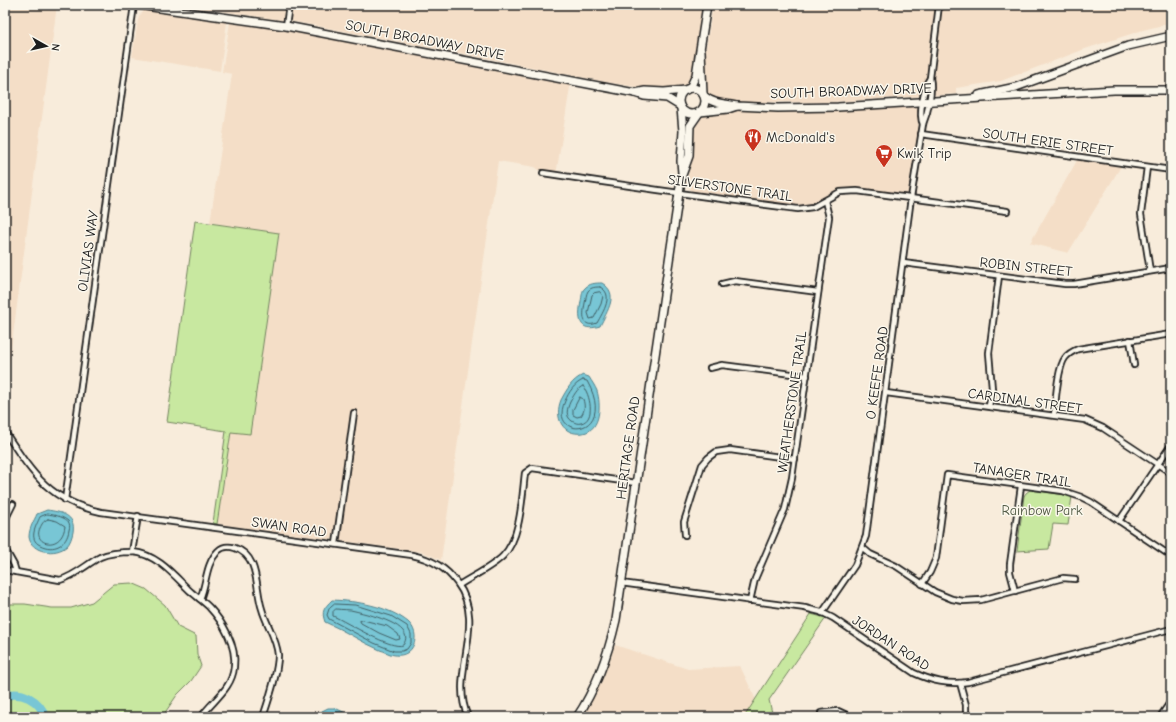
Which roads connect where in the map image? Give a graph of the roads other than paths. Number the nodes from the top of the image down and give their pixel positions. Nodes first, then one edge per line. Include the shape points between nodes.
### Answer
1 (134, 5) edge
2 (138, 5) edge
3 (288, 5) edge
4 (707, 5) edge
5 (939, 5) edge
6 (286, 26) junction
7 (1171, 36) edge
8 (701, 47) junction
9 (688, 89) junction
10 (1171, 90) edge
11 (635, 93) junction
12 (704, 95) junction
13 (965, 99) junction
14 (926, 101) junction
15 (737, 106) junction
16 (681, 107) junction
17 (700, 112) junction
18 (921, 134) junction
19 (1147, 167) junction
20 (1171, 170) edge
21 (543, 173) dead end
22 (682, 176) junction
23 (679, 194) junction
24 (912, 198) junction
25 (826, 201) junction
26 (1008, 212) dead end
27 (903, 263) junction
28 (1171, 268) edge
29 (1150, 272) junction
30 (999, 276) junction
31 (722, 284) dead end
32 (818, 292) junction
33 (1171, 334) edge
34 (1130, 340) junction
35 (1134, 365) dead end
36 (710, 368) dead end
37 (807, 376) junction
38 (886, 393) junction
39 (990, 406) junction
40 (354, 413) dead end
41 (1054, 415) junction
42 (5, 432) edge
43 (1171, 445) edge
44 (795, 459) junction
45 (1158, 464) junction
46 (1171, 473) edge
47 (636, 483) junction
48 (1021, 486) junction
49 (65, 500) junction
50 (13, 504) dead end
51 (138, 516) junction
52 (5, 520) edge
53 (1119, 521) junction
54 (685, 535) dead end
55 (336, 544) junction
56 (863, 548) junction
57 (5, 549) edge
58 (132, 552) junction
59 (1171, 556) edge
60 (5, 570) edge
61 (16, 572) junction
62 (1075, 579) dead end
63 (621, 583) junction
64 (922, 584) junction
65 (459, 585) junction
66 (1015, 591) junction
67 (200, 599) junction
68 (750, 601) junction
69 (822, 613) junction
70 (1171, 629) edge
71 (960, 683) junction
72 (1171, 701) edge
73 (821, 713) dead end
74 (201, 717) edge
75 (263, 717) edge
76 (468, 717) edge
77 (577, 717) edge
78 (851, 717) edge
79 (966, 717) edge
80 (1160, 717) edge

1 - 49 street, OLIVIAS WAY
2 - 6 main road, SOUTH BROADWAY DRIVE
3 - 6 street
4 - 8 main road
5 - 14 street, O KEEFE ROAD via 931,85
6 - 11 main road, SOUTH BROADWAY DRIVE
7 - 13 main road, SOUTH BROADWAY DRIVE via 1128,46 1016,87
8 - 9 main road via 695,79
8 - 12 main road
9 - 11 main road, SOUTH BROADWAY DRIVE
9 - 12 main road via 697,89
9 - 16 main road via 680,97
10 - 13 main road, SOUTH BROADWAY DRIVE via 1114,90
11 - 16 main road, SOUTH BROADWAY DRIVE via 667,98
12 - 15 main road, SOUTH BROADWAY DRIVE via 717,103
12 - 17 main road via 705,105
13 - 14 main road, SOUTH BROADWAY DRIVE
14 - 15 main road, SOUTH BROADWAY DRIVE via 808,108
14 - 18 street, O KEEFE ROAD via 927,114
15 - 17 main road, SOUTH BROADWAY DRIVE
16 - 17 main road via 689,114
16 - 22 main road, HERITAGE ROAD
17 - 22 main road, HERITAGE ROAD via 690,126 689,156
18 - 19 street, SOUTH ERIE STREET
18 - 24 street, O KEEFE ROAD
19 - 20 street, SOUTH ERIE STREET
19 - 29 street via 1141,214
21 - 23 street, SILVERSTONE TRAIL
22 - 23 main road, HERITAGE ROAD
23 - 25 street, SILVERSTONE TRAIL via 798,209 813,207
23 - 47 main road, HERITAGE ROAD
24 - 25 street, SILVERSTONE TRAIL via 850,191 840,192
24 - 26 street, SILVERSTONE TRAIL
24 - 27 street, O KEEFE ROAD
25 - 32 street, WEATHERSTONE TRAIL via 829,216
27 - 30 street, ROBIN STREET
27 - 38 street, O KEEFE ROAD
28 - 29 street, ROBIN STREET
29 - 30 street, ROBIN STREET via 1074,284
30 - 39 street via 989,353 992,389
31 - 32 street via 735,281
32 - 37 street, WEATHERSTONE TRAIL
33 - 34 street
34 - 35 street
34 - 41 street via 1078,349 1068,355 1061,367
36 - 37 street via 722,365
37 - 44 street, WEATHERSTONE TRAIL
38 - 39 street, CARDINAL STREET
38 - 56 street, O KEEFE ROAD
39 - 41 street, CARDINAL STREET
40 - 55 street
41 - 45 street, CARDINAL STREET via 1076,418 1103,428
42 - 49 street, SWAN ROAD via 36,477
43 - 45 street
44 - 54 street via 730,450 711,454 702,465 684,522
44 - 68 street, WEATHERSTONE TRAIL via 785,509 755,579
45 - 46 street, CARDINAL STREET
45 - 53 street
47 - 63 main road, HERITAGE ROAD
47 - 65 street via 532,468 525,473 516,535 511,546 498,560
48 - 53 street, TANAGER TRAIL via 1072,494 1091,502
48 - 64 street, TANAGER TRAIL via 947,476 936,558
48 - 66 street via 1010,564
49 - 51 street, SWAN ROAD via 91,510
50 - 52 street
51 - 55 street, SWAN ROAD
51 - 58 street
53 - 59 street, TANAGER TRAIL
55 - 65 street, SWAN ROAD via 412,554 436,563
56 - 64 street
56 - 69 street, O KEEFE ROAD via 855,565
57 - 61 street
58 - 61 street via 102,556 60,580
58 - 67 street via 142,554 166,567
60 - 61 street
62 - 66 street via 1063,578
63 - 68 street, JORDAN ROAD
63 - 77 main road, HERITAGE ROAD via 616,620 606,659 592,692
64 - 66 street via 943,596 962,601 981,600
65 - 76 street, SWAN ROAD via 470,616 462,689
67 - 74 street via 212,610 223,628 235,658 229,684
67 - 75 street via 206,572 218,551 228,546 243,552 255,571 260,603 277,651 275,674
68 - 69 street, JORDAN ROAD via 805,608
69 - 71 street, JORDAN ROAD via 914,673 940,682
70 - 71 street, JORDAN ROAD
71 - 79 street via 966,704
72 - 80 street
73 - 78 street via 838,711

